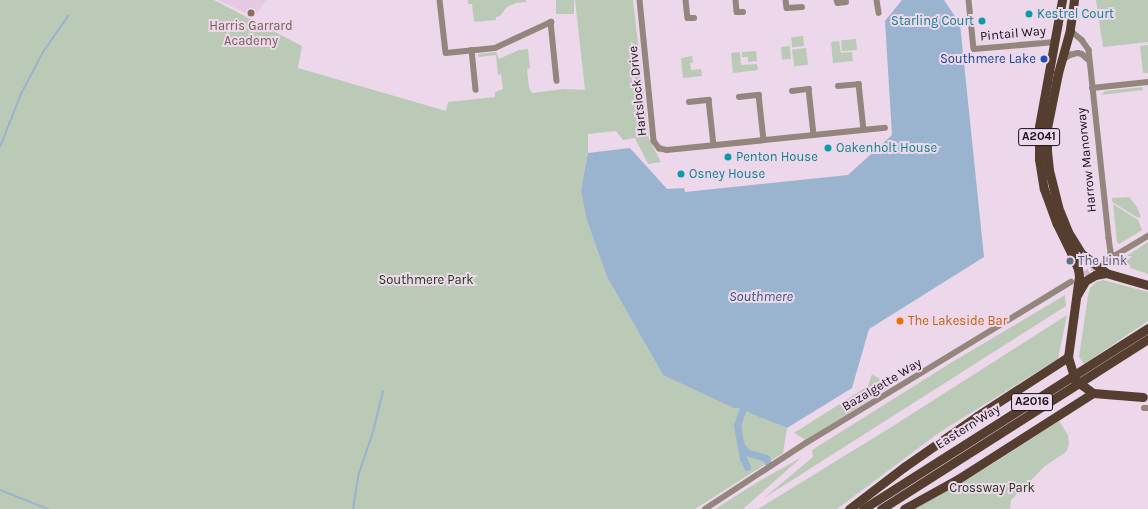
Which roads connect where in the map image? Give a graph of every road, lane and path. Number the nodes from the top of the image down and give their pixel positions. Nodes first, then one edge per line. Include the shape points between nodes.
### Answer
1 (440, 0) edge
2 (640, 0) edge
3 (686, 0) edge
4 (736, 0) edge
5 (786, 0) edge
6 (837, 0) edge
7 (878, 0) edge
8 (969, 0) edge
9 (1062, 0) edge
10 (1074, 0) edge
11 (846, 2) dead end
12 (802, 6) dead end
13 (743, 12) dead end
14 (879, 13) dead end
15 (694, 18) dead end
16 (1070, 30) junction
17 (1055, 42) junction
18 (472, 50) junction
19 (1061, 60) junction
20 (1089, 60) junction
21 (557, 81) dead end
22 (1148, 82) edge
23 (838, 86) dead end
24 (1092, 88) junction
25 (476, 90) dead end
26 (792, 91) dead end
27 (739, 97) dead end
28 (689, 102) dead end
29 (884, 128) dead end
30 (864, 130) junction
31 (814, 135) junction
32 (764, 140) junction
33 (714, 145) junction
34 (1148, 236) edge
35 (1114, 256) junction
36 (1106, 261) tunnel mouth
37 (1106, 273) junction
38 (1071, 282) tunnel mouth
39 (1148, 285) edge
40 (1077, 295) junction
41 (1148, 328) edge
42 (1148, 339) edge
43 (1068, 357) junction
44 (1094, 393) junction
45 (1146, 402) edge
46 (705, 509) edge
47 (849, 509) edge
48 (863, 509) edge
49 (881, 509) edge
50 (904, 509) edge

1 - 18 street via 446,53
2 - 33 street, Hartslock Drive via 654,141 659,148 667,150
3 - 15 street via 688,18
4 - 13 street via 737,12
5 - 12 street via 787,8
6 - 11 street
7 - 14 street
8 - 17 street, Pintail Way via 974,49
9 - 17 main road, A2041
10 - 16 main road, A2041
16 - 19 main road, A2041
16 - 20 street, Harrow Manorway via 1088,48
17 - 40 main road, A2041, bridge via 1039,128 1039,159 1046,194 1078,269
18 - 21 street via 495,48 551,22
18 - 25 street
19 - 20 street via 1070,54 1078,53
19 - 37 main road, A2041, bridge via 1047,128 1047,151 1052,185 1068,232 1082,254
20 - 24 street, Harrow Manorway
22 - 24 street
23 - 30 street via 859,84
24 - 35 street, Harrow Manorway via 1109,238
26 - 31 street via 809,89
27 - 32 street via 759,95
28 - 33 street via 709,100
29 - 30 street, Hartslock Drive
30 - 31 street, Hartslock Drive
31 - 32 street, Hartslock Drive
32 - 33 street, Hartslock Drive
34 - 35 street
35 - 36 street
37 - 39 main road
37 - 40 main road, bridge via 1095,275 1085,281
38 - 46 street, Bazalgette Way via 806,443
40 - 43 main road, bridge
41 - 48 main road, Eastern Way / A2016
42 - 49 main road, Eastern Way / A2016
43 - 44 main road, bridge via 1075,380
43 - 47 main road via 977,416
44 - 45 main road, bridge
44 - 50 main road via 951,483

